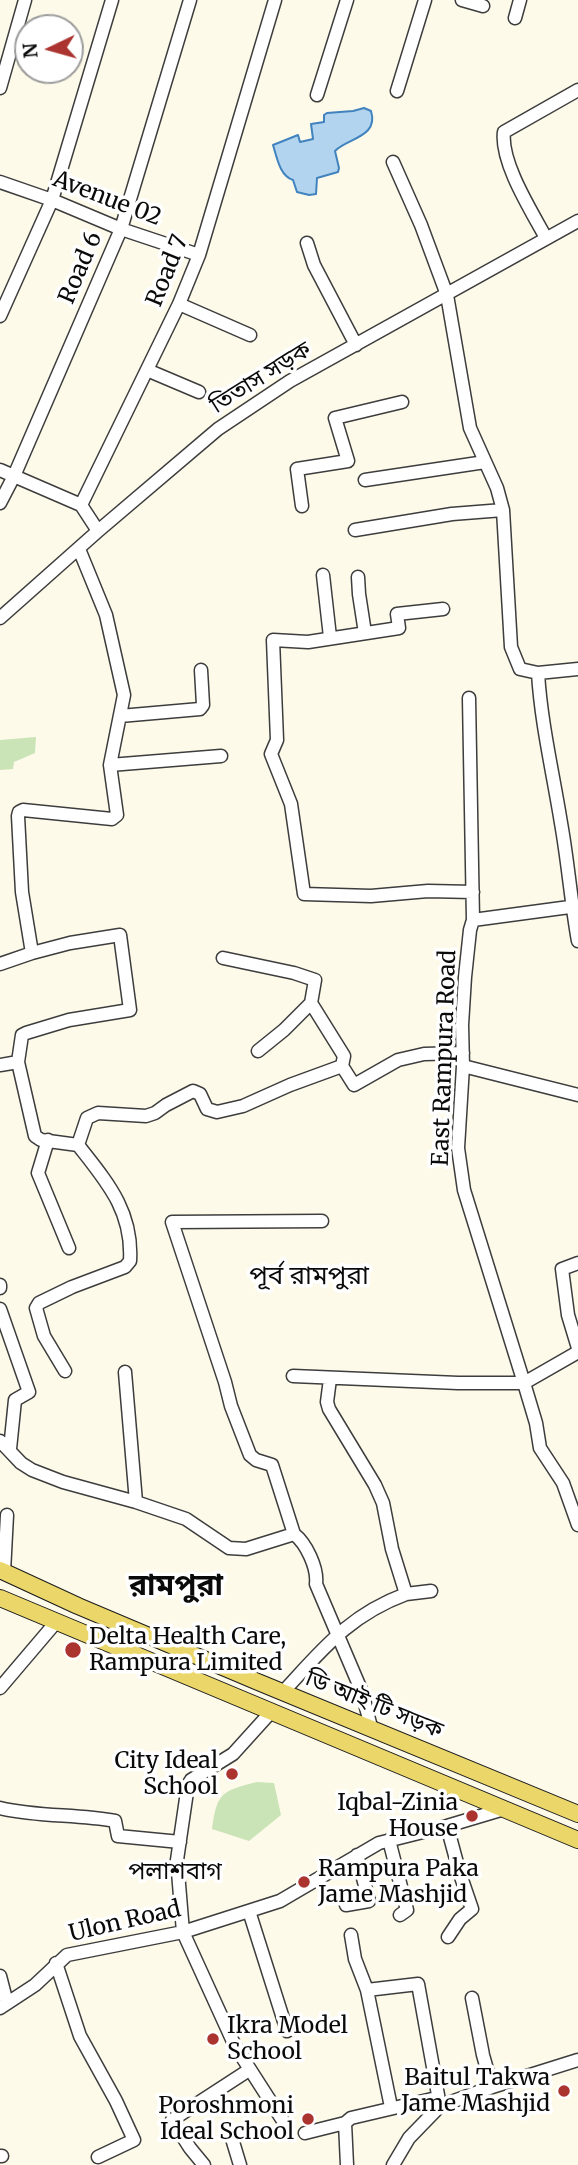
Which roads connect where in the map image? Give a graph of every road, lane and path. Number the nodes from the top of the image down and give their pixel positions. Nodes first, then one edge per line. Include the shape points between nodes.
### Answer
1 (25, 0) edge
2 (112, 0) edge
3 (190, 0) edge
4 (275, 0) edge
5 (347, 0) edge
6 (425, 0) edge
7 (462, 0) edge
8 (520, 0) edge
9 (482, 6) dead end
10 (515, 18) dead end
11 (0, 88) edge
12 (578, 90) edge
13 (397, 91) dead end
14 (317, 95) dead end
15 (393, 162) dead end
16 (0, 182) edge
17 (52, 200) junction
18 (578, 221) edge
19 (121, 229) junction
20 (546, 238) junction
21 (307, 243) dead end
22 (199, 255) junction
23 (447, 295) junction
24 (179, 304) junction
25 (0, 316) edge
26 (250, 335) dead end
27 (356, 345) junction
28 (147, 370) junction
29 (199, 391) dead end
30 (402, 402) dead end
31 (485, 462) junction
32 (0, 470) edge
33 (14, 476) junction
34 (365, 480) dead end
35 (0, 503) edge
36 (81, 505) junction
37 (302, 506) dead end
38 (503, 510) junction
39 (355, 530) dead end
40 (98, 531) junction
41 (79, 549) junction
42 (323, 575) dead end
43 (359, 577) dead end
44 (443, 608) dead end
45 (0, 618) edge
46 (365, 633) junction
47 (330, 637) junction
48 (578, 669) edge
49 (201, 670) dead end
50 (538, 673) junction
51 (470, 698) dead end
52 (120, 716) junction
53 (221, 756) dead end
54 (110, 765) junction
55 (473, 891) junction
56 (575, 906) edge
57 (473, 920) junction
58 (578, 941) edge
59 (32, 953) junction
60 (223, 958) dead end
61 (0, 964) edge
62 (311, 1003) junction
63 (258, 1051) dead end
64 (463, 1060) junction
65 (19, 1062) junction
66 (0, 1065) edge
67 (342, 1066) junction
68 (578, 1095) edge
69 (48, 1140) junction
70 (78, 1145) junction
71 (321, 1221) dead end
72 (69, 1248) dead end
73 (578, 1263) edge
74 (0, 1309) edge
75 (578, 1350) edge
76 (65, 1370) dead end
77 (125, 1372) dead end
78 (293, 1376) dead end
79 (330, 1379) junction
80 (524, 1383) junction
81 (5, 1445) edge
82 (136, 1502) junction
83 (7, 1515) dead end
84 (578, 1525) edge
85 (294, 1534) junction
86 (2, 1571) edge
87 (431, 1591) dead end
88 (405, 1594) junction
89 (0, 1598) edge
90 (57, 1621) junction
91 (338, 1633) junction
92 (258, 1682) junction
93 (0, 1688) edge
94 (283, 1692) junction
95 (249, 1703) junction
96 (271, 1712) junction
97 (372, 1727) junction
98 (0, 1808) edge
99 (504, 1809) junction
100 (578, 1814) edge
101 (447, 1826) junction
102 (389, 1840) junction
103 (578, 1840) edge
104 (180, 1842) junction
105 (357, 1855) junction
106 (346, 1905) dead end
107 (249, 1911) junction
108 (400, 1915) dead end
109 (183, 1932) junction
110 (351, 1935) dead end
111 (448, 1937) dead end
112 (56, 1963) junction
113 (0, 1976) edge
114 (367, 1990) junction
115 (472, 1998) dead end
116 (4, 2005) edge
117 (287, 2031) dead end
118 (578, 2060) edge
119 (249, 2070) junction
120 (492, 2087) junction
121 (440, 2106) junction
122 (391, 2107) junction
123 (345, 2123) junction
124 (285, 2124) dead end
125 (229, 2132) dead end
126 (305, 2133) dead end
127 (98, 2157) dead end
128 (204, 2165) edge
129 (240, 2165) edge
130 (347, 2165) edge
131 (393, 2165) edge

1 - 11 street
2 - 17 street
3 - 19 street, Road 6
4 - 22 street, Road 7
5 - 14 street
6 - 13 street
7 - 9 street
8 - 10 street
12 - 20 street via 504,132 517,186
15 - 23 street
16 - 17 street, Avenue 02
17 - 19 street, Avenue 02
17 - 25 street
18 - 20 street, তিতাস সড়ক
19 - 22 street, Avenue 02
19 - 33 street, Road 6
20 - 23 street, তিতাস সড়ক
21 - 27 street
22 - 24 street, Road 7
23 - 27 street, তিতাস সড়ক
23 - 31 street via 470,428
24 - 26 street
24 - 28 street, Road 7
27 - 40 street, তিতাস সড়ক via 290,381 218,429
28 - 29 street
28 - 36 street, Road 7
30 - 37 street via 335,418 348,461 297,469
31 - 34 street
31 - 38 street
32 - 33 street
33 - 35 street, Road 6
33 - 36 street
36 - 40 street
38 - 39 street
38 - 50 street via 511,647 520,669
40 - 41 street, তিতাস সড়ক
41 - 45 street, তিতাস সড়ক
41 - 52 street via 106,615 124,695
42 - 47 street
43 - 46 street
44 - 46 street via 397,614 399,628
46 - 47 street
47 - 55 street via 308,642 273,640 277,740 271,754 291,804 304,894
48 - 50 street
49 - 52 street via 203,707
50 - 56 street
51 - 55 street, East Rampura Road
52 - 54 street
53 - 54 street
54 - 59 street via 117,815 112,819 19,812 22,892
55 - 57 street, East Rampura Road
56 - 57 street
56 - 58 street
57 - 64 street, East Rampura Road via 465,977
59 - 61 street
59 - 65 street via 120,935 130,1010 26,1033
60 - 62 street via 315,980
62 - 63 street
62 - 67 street via 344,1056
64 - 67 street via 424,1054 398,1060 355,1085
64 - 68 street
64 - 80 street, East Rampura Road via 458,1148 464,1190
65 - 66 street
65 - 69 street via 36,1136
67 - 70 street via 217,1112 206,1109 200,1094 193,1091 146,1116 98,1113 87,1118
69 - 70 street
69 - 72 street via 38,1173
70 - 76 street via 123,1210 130,1261 36,1308 44,1336
71 - 85 street via 172,1222 250,1455 272,1465
73 - 75 street via 562,1269
74 - 81 street via 29,1392 15,1400
75 - 80 street
77 - 82 street
78 - 79 street
79 - 80 street
79 - 88 street via 329,1409 379,1494
80 - 84 street, East Rampura Road via 540,1448 563,1483
81 - 82 street via 22,1463 44,1475
82 - 85 street via 186,1520 229,1548 246,1549
83 - 86 street
85 - 91 street via 302,1540
86 - 92 main road, ডি আই টি সড়ক
87 - 88 street
88 - 91 street
89 - 90 main road, ডি আই টি সড়ক
90 - 93 street
90 - 95 main road, ডি আই টি সড়ক
91 - 94 street
91 - 97 street
92 - 94 main road, ডি আই টি সড়ক
92 - 95 main road
94 - 97 main road, ডি আই টি সড়ক
95 - 96 main road, ডি আই টি সড়ক
96 - 99 main road, ডি আই টি সড়ক
96 - 104 street via 233,1754 191,1780
97 - 100 main road, ডি আই টি সড়ক
98 - 104 street via 116,1821 118,1836
99 - 101 street, Ulon Road
99 - 103 main road, ডি আই টি সড়ক
101 - 102 street, Ulon Road
101 - 111 street via 472,1909
102 - 105 street, Ulon Road
102 - 108 street via 407,1910
104 - 109 street via 177,1860
105 - 106 street via 369,1901
105 - 107 street, Ulon Road via 280,1901
107 - 109 street, Ulon Road
107 - 117 street
109 - 112 street, Ulon Road via 67,1955
109 - 119 street
110 - 114 street
112 - 116 street, Ulon Road via 35,1985
112 - 127 street via 80,2036 134,2140
113 - 116 street
114 - 121 street via 418,1984
114 - 122 street
115 - 120 street
118 - 120 street
119 - 124 street
119 - 128 street via 172,2120
120 - 121 street
121 - 122 street via 432,2099
121 - 131 street via 409,2138
122 - 123 street
123 - 126 street
123 - 130 street
125 - 129 street

